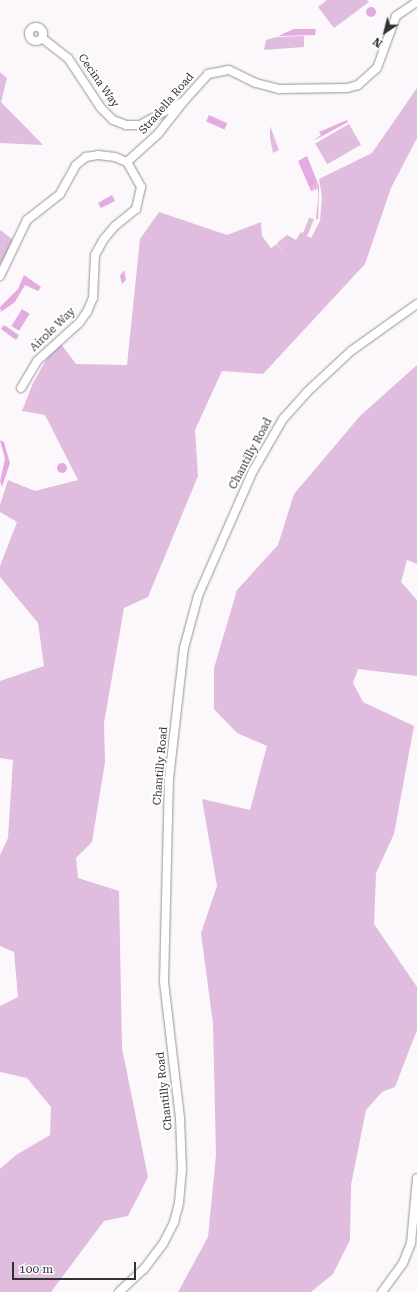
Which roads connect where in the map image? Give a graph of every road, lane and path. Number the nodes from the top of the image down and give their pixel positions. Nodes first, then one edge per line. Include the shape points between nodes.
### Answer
1 (417, 2) edge
2 (42, 38) dead end
3 (183, 102) junction
4 (127, 162) junction
5 (0, 276) edge
6 (417, 304) edge
7 (21, 388) dead end
8 (417, 1178) edge
9 (119, 1292) edge
10 (382, 1292) edge

1 - 3 street, Stradella Road via 396,16 377,68 358,85 347,88 279,89 256,83 229,70 220,70 208,74
2 - 3 street, Cecina Way via 68,58 101,108 113,120 126,125 140,125
3 - 4 street, Stradella Road via 158,134
4 - 5 street via 115,157 98,155 86,158 76,165 60,194 27,220
4 - 7 street, Airole Way via 141,187 136,209 115,226 95,255 93,298 87,312 79,323 37,361
6 - 9 street, Chantilly Road via 352,352 307,392 283,419 253,471 198,596 184,648 169,779 164,982 180,1118 182,1170 179,1203 174,1222 163,1244 144,1269
8 - 10 street via 411,1243 403,1263

